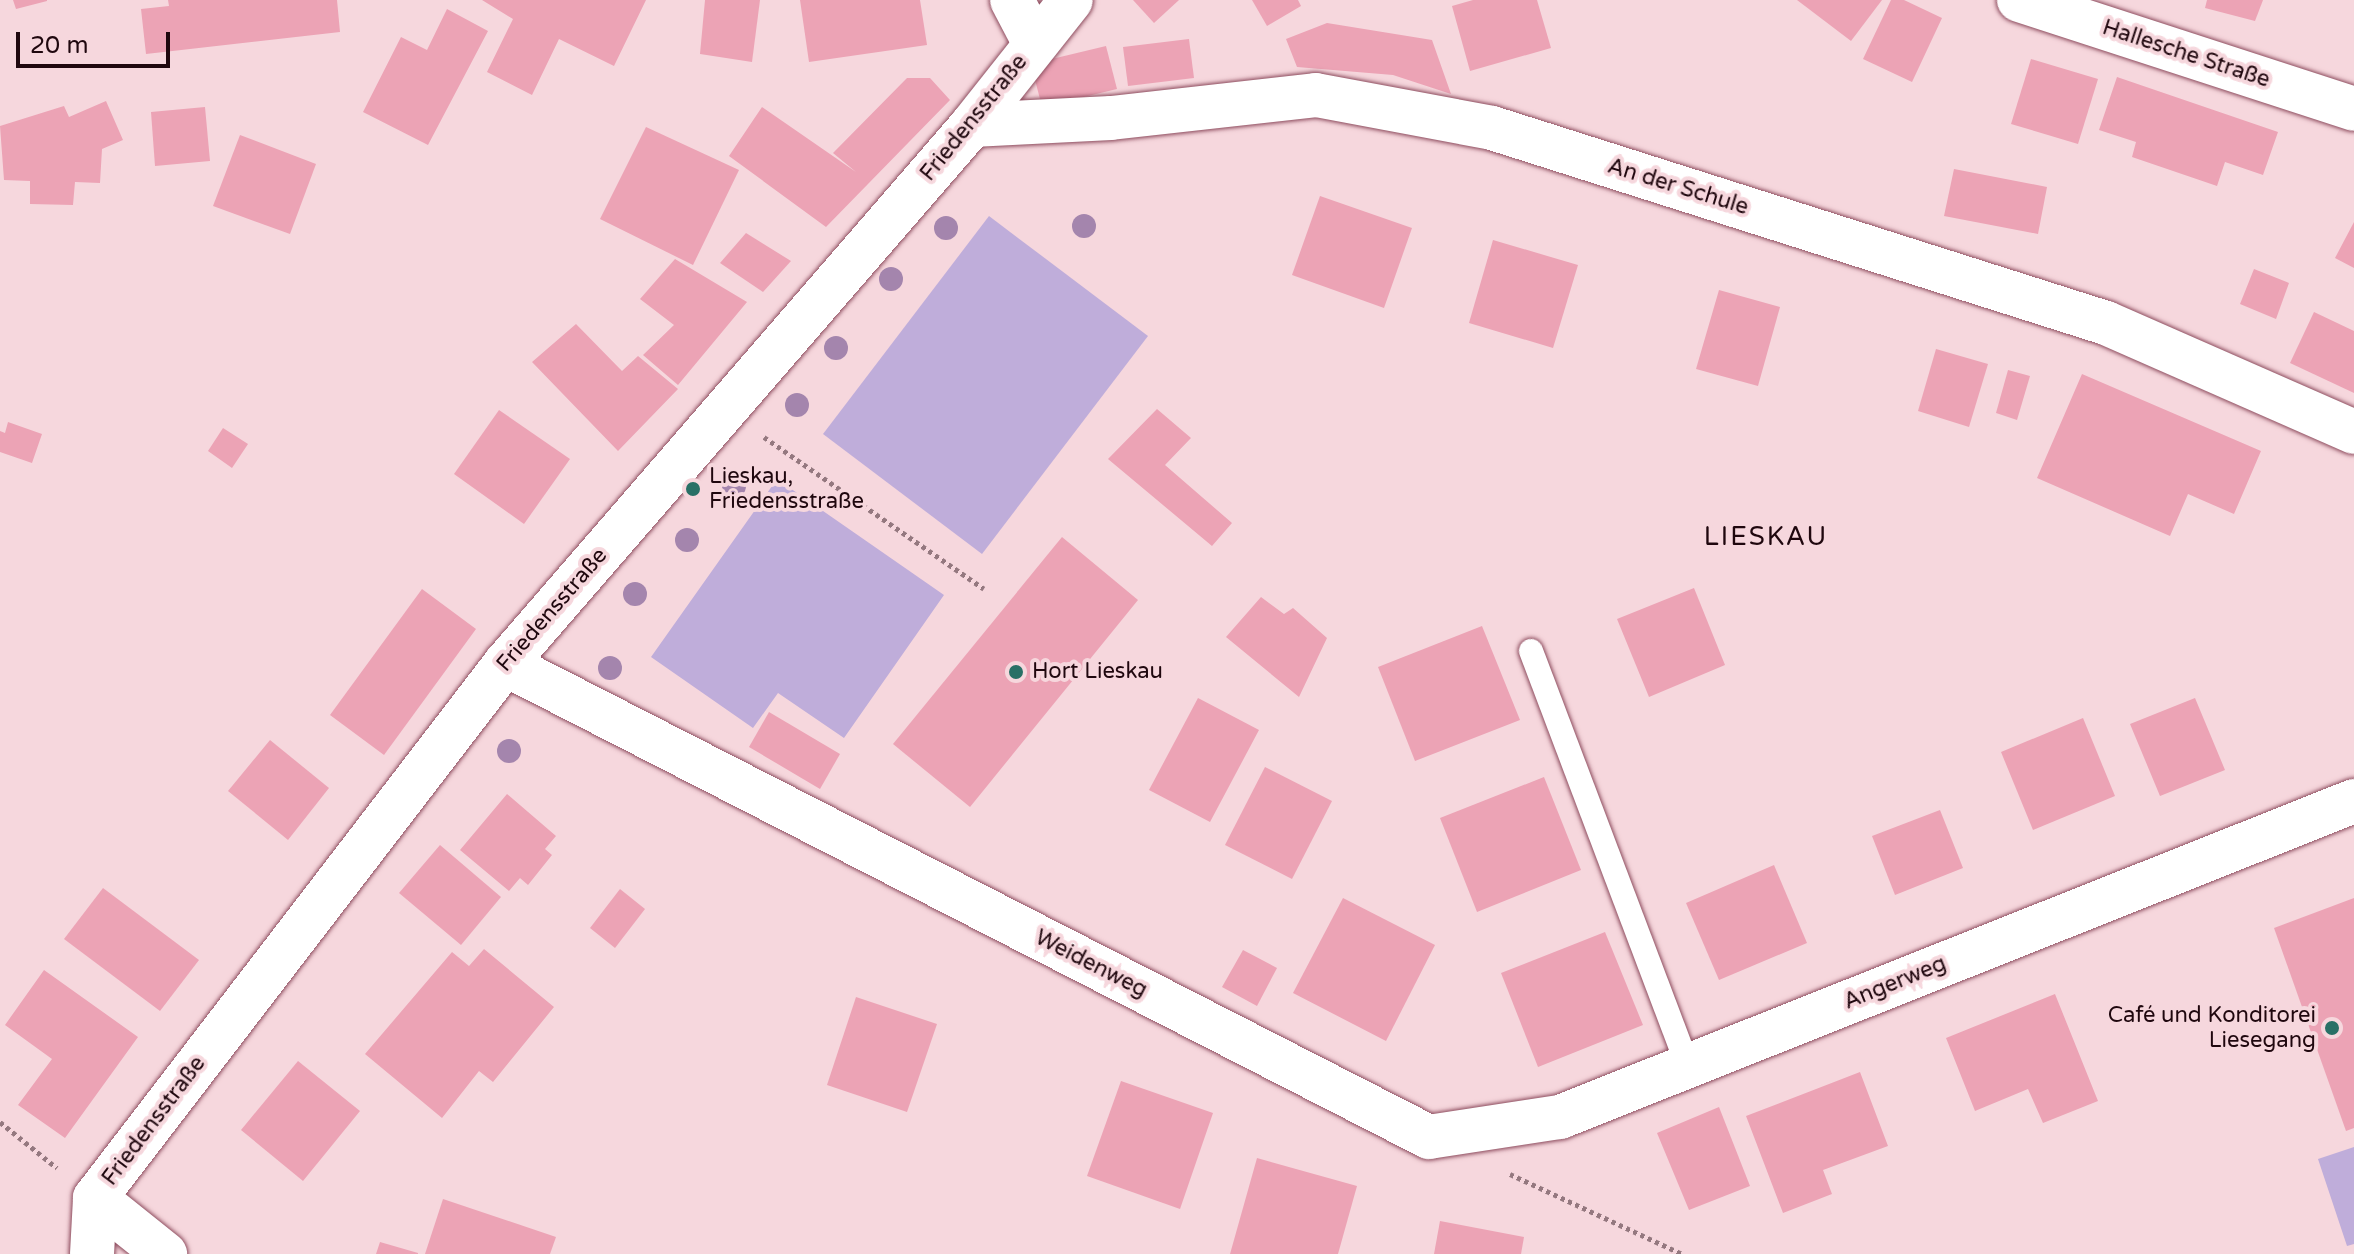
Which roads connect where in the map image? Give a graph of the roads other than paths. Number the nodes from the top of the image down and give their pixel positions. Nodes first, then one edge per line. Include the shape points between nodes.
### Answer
1 (1012, 0) edge
2 (1071, 0) edge
3 (2019, 0) edge
4 (1034, 42) junction
5 (2354, 109) edge
6 (972, 125) junction
7 (2354, 432) edge
8 (1531, 651) dead end
9 (505, 664) junction
10 (2354, 801) edge
11 (1688, 1066) junction
12 (1429, 1137) joint
13 (95, 1198) junction
14 (92, 1254) edge
15 (165, 1254) edge

1 - 4 street
2 - 4 street, Friedensstraße
3 - 5 street, Hallesche Straße
4 - 6 street, Friedensstraße
6 - 7 street, An der Schule via 1111,118 1316,95 1492,128 2106,323
6 - 9 street, Friedensstraße
8 - 11 lane
9 - 12 street, Weidenweg
9 - 13 street, Friedensstraße
10 - 11 street, Angerweg
11 - 12 street, Angerweg via 1560,1117
13 - 14 street, Friedensstraße
13 - 15 street

